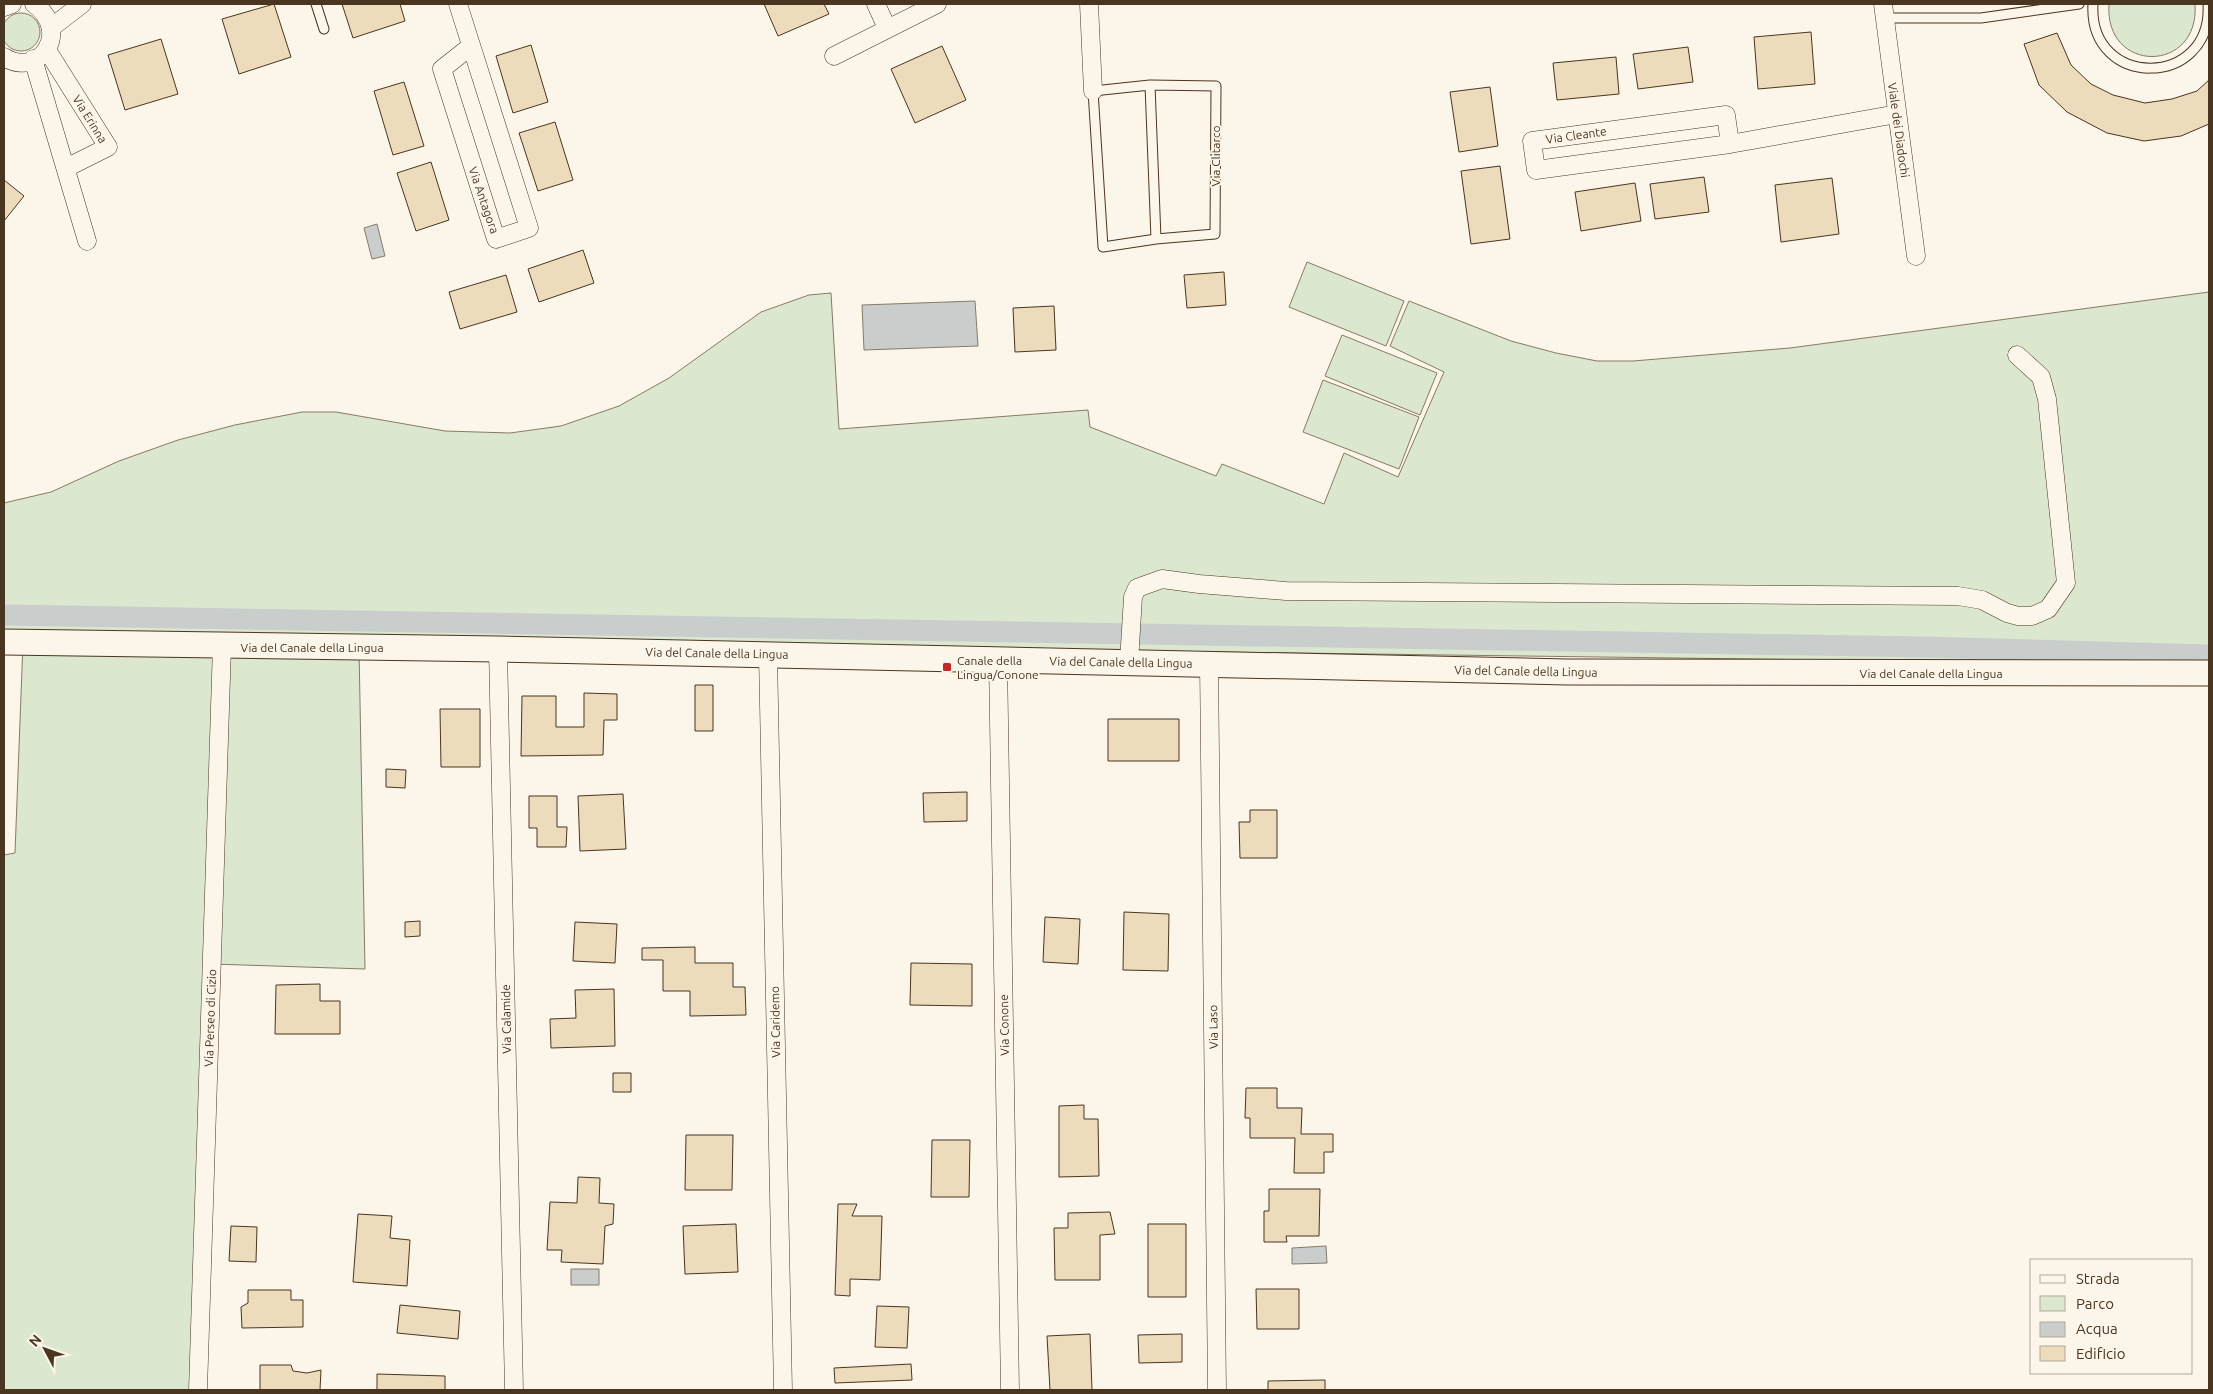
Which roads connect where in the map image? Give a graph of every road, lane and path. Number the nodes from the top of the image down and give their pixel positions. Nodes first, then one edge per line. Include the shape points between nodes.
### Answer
1 (12, 4) edge
2 (34, 4) edge
3 (82, 4) edge
4 (316, 4) edge
5 (458, 4) edge
6 (876, 4) edge
7 (937, 4) edge
8 (1089, 4) edge
9 (2079, 4) edge
10 (2093, 4) edge
11 (2208, 4) edge
12 (4, 6) edge
13 (916, 8) edge
14 (1884, 11) edge
15 (52, 27) junction
16 (887, 28) junction
17 (324, 29) dead end
18 (471, 46) junction
19 (40, 55) junction
20 (834, 56) dead end
21 (4, 57) edge
22 (1150, 85) junction
23 (1093, 91) junction
24 (1897, 114) junction
25 (1730, 144) junction
26 (66, 168) junction
27 (1156, 239) junction
28 (87, 241) dead end
29 (1916, 256) dead end
30 (2017, 355) dead end
31 (4, 642) edge
32 (222, 646) junction
33 (498, 649) junction
34 (1130, 653) junction
35 (768, 655) junction
36 (998, 660) junction
37 (1209, 664) junction
38 (2209, 673) edge
39 (198, 1390) edge
40 (514, 1390) edge
41 (783, 1390) edge
42 (1010, 1390) edge
43 (1217, 1390) edge

1 - 12 street
2 - 15 street via 46,12
3 - 15 street
4 - 17 lane
5 - 18 street, Via Antagora
6 - 16 street
7 - 13 street
8 - 23 street, Via Clitarco
9 - 14 lane via 1981,18
10 - 11 lane via 2097,34 2110,53 2128,64 2150,69 2172,65 2191,53 2205,31
13 - 16 street
14 - 24 street, Viale dei Diadochi
15 - 19 street via 50,41
16 - 20 street
18 - 18 street, Via Antagora via 529,228 496,239 442,69
19 - 21 street via 26,62
19 - 26 street
19 - 26 street, Via Erinna via 108,147
22 - 23 lane, Via Clitarco
22 - 27 lane
22 - 27 lane, Via Clitarco via 1216,86 1215,234
23 - 27 lane, Via Clitarco via 1103,247
24 - 25 street, Via Cleante
24 - 29 street, Viale dei Diadochi
25 - 25 street, Via Cleante via 1726,115 1532,141 1536,170
26 - 28 street
30 - 34 street via 2041,377 2047,399 2066,583 2048,609 2032,616 2007,614 1982,600 1958,596 1286,591 1162,579 1138,588 1130,610
31 - 32 street, Via del Canale della Lingua
32 - 33 street, Via del Canale della Lingua
32 - 39 street, Via Perseo di Cizio
33 - 35 street, Via del Canale della Lingua
33 - 40 street, Via Calamide
34 - 36 street, Via del Canale della Lingua
34 - 37 street, Via del Canale della Lingua
35 - 36 street, Via del Canale della Lingua
35 - 41 street, Via Caridemo
36 - 42 street, Via Conone
37 - 38 street, Via del Canale della Lingua via 1576,672
37 - 43 street, Via Laso

